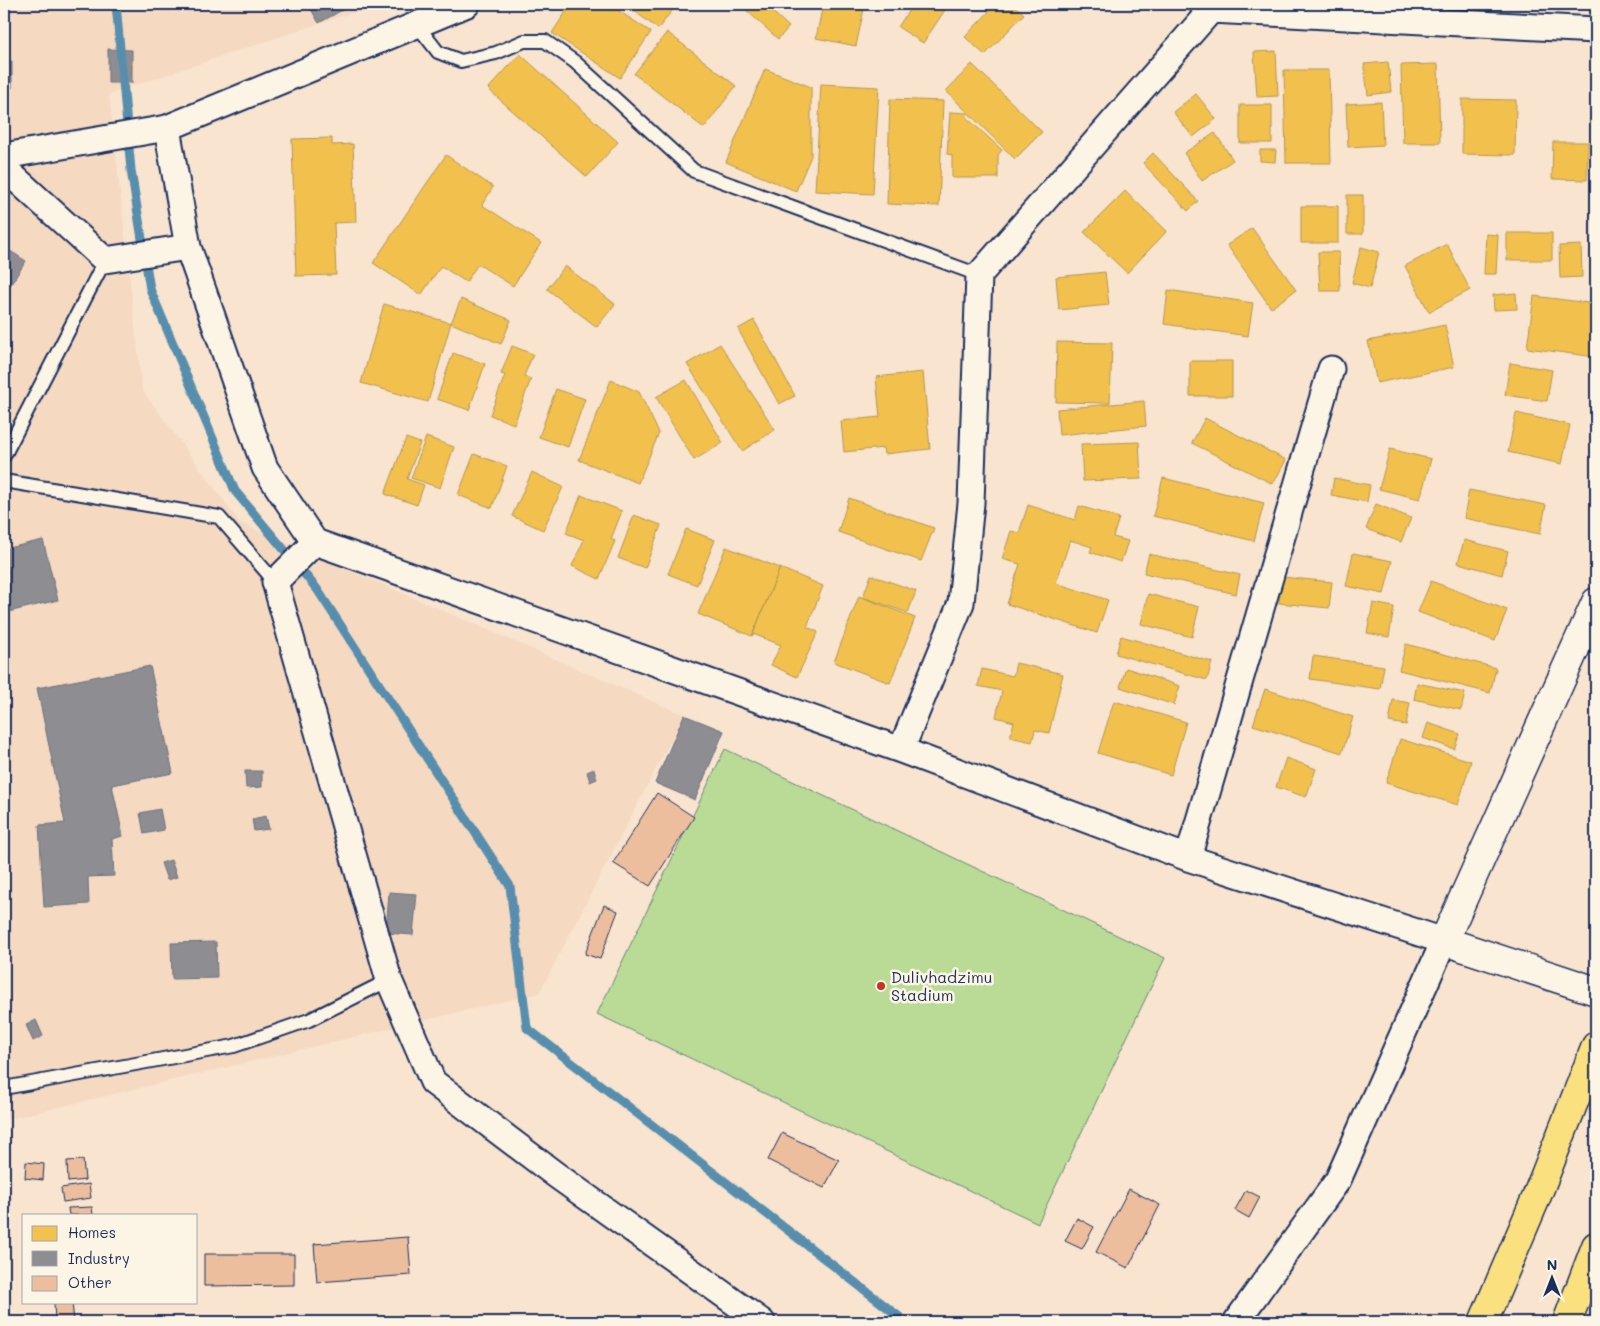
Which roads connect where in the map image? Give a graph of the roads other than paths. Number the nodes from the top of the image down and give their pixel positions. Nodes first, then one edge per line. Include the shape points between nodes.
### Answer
1 (467, 4) edge
2 (1206, 7) edge
3 (417, 24) junction
4 (1596, 30) edge
5 (156, 130) junction
6 (4, 156) edge
7 (4, 168) edge
8 (188, 247) junction
9 (105, 260) junction
10 (979, 275) junction
11 (1331, 369) dead end
12 (4, 456) edge
13 (4, 481) edge
14 (295, 562) junction
15 (1596, 602) edge
16 (901, 750) junction
17 (1188, 858) junction
18 (1444, 941) junction
19 (390, 980) junction
20 (1596, 991) edge
21 (1596, 1046) edge
22 (4, 1088) edge
23 (1596, 1246) edge
24 (762, 1322) edge
25 (1236, 1322) edge
26 (1483, 1322) edge
27 (1567, 1322) edge

1 - 3 street
2 - 4 street
2 - 10 street
3 - 5 street
3 - 10 lane via 438,52 460,61 496,53 524,41 545,41 575,62 694,171
5 - 6 street
5 - 8 street
7 - 9 street
8 - 9 street
8 - 14 street
9 - 12 lane
10 - 16 street via 971,503 961,603
11 - 17 street
13 - 14 lane via 219,517
14 - 16 street
14 - 19 street
15 - 18 street
16 - 17 street
17 - 18 street
18 - 20 street
18 - 25 street via 1338,1180
19 - 22 lane via 309,1020 234,1046
19 - 24 street via 433,1082 556,1175
21 - 26 highway
23 - 27 highway

